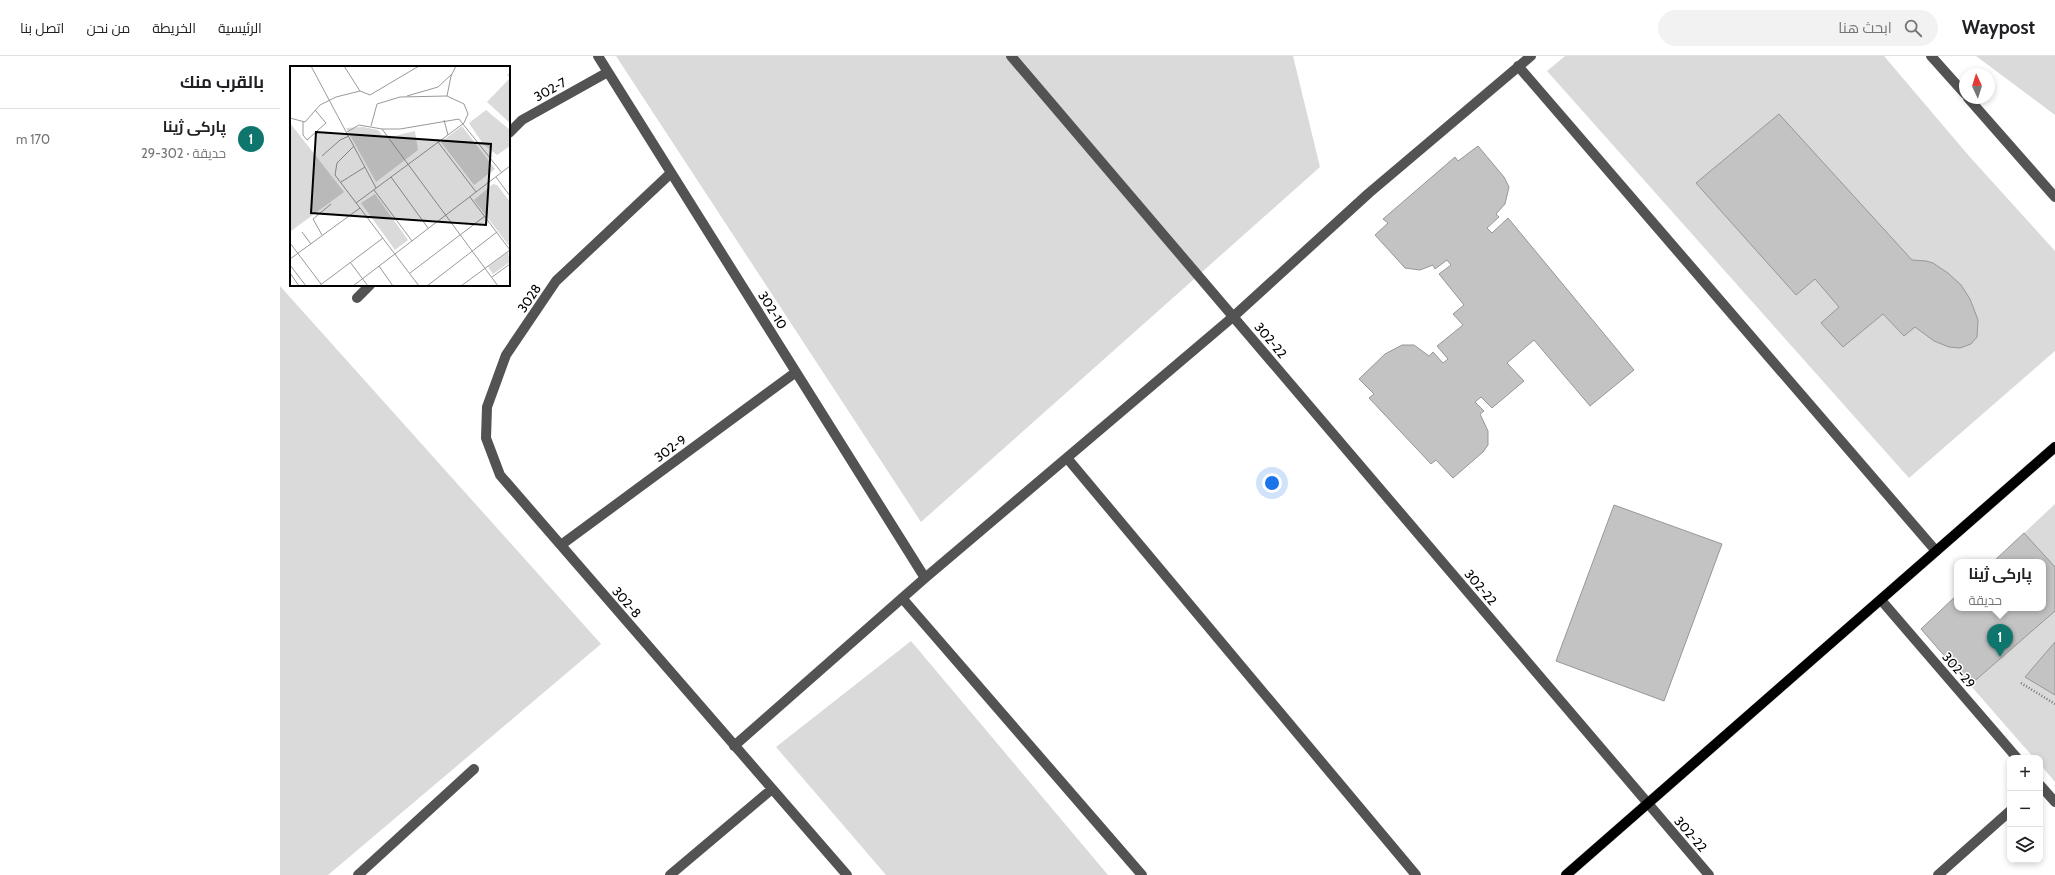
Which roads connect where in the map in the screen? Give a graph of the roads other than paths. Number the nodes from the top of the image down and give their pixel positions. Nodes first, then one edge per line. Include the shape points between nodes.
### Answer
1 (598, 56) edge
2 (1011, 56) edge
3 (1531, 56) edge
4 (1931, 56) edge
5 (1518, 66) junction
6 (608, 72) junction
7 (1959, 87) edge
8 (1973, 104) edge
9 (510, 132) edge
10 (671, 173) junction
11 (2055, 197) edge
12 (369, 286) edge
13 (357, 298) dead end
14 (1234, 316) junction
15 (796, 372) junction
16 (2055, 447) edge
17 (1067, 458) junction
18 (500, 475) joint
19 (561, 545) junction
20 (1936, 551) junction
21 (925, 578) junction
22 (902, 598) junction
23 (1881, 600) junction
24 (734, 746) junction
25 (2014, 755) edge
26 (474, 769) dead end
27 (2043, 788) edge
28 (772, 789) junction
29 (2055, 802) edge
30 (1648, 804) junction
31 (2007, 814) edge
32 (358, 875) edge
33 (670, 875) edge
34 (847, 875) edge
35 (1142, 875) edge
36 (1416, 875) edge
37 (1566, 875) edge
38 (1709, 875) edge
39 (1938, 875) edge

1 - 6 street, 302-10
2 - 14 street, 302-22
3 - 5 street
4 - 7 street
5 - 14 street via 1369,193
5 - 20 street
6 - 9 street, 302-7 via 522,120
6 - 10 street, 302-10
8 - 11 street
10 - 15 street, 302-10
10 - 18 street, 3028 via 556,281 506,355 487,407 486,438
12 - 13 street
14 - 17 street
14 - 30 street, 302-22
15 - 19 street, 302-9
15 - 21 street, 302-10
16 - 20 main road
17 - 21 street
17 - 36 street
18 - 19 street, 302-8
19 - 24 street, 302-8
20 - 23 main road
21 - 22 street
22 - 24 street
22 - 35 street
23 - 25 street, 302-29
23 - 30 main road
24 - 28 street, 302-8
26 - 32 street
27 - 29 street
28 - 33 street
28 - 34 street, 302-8
30 - 37 main road
30 - 38 street, 302-22
31 - 39 street

